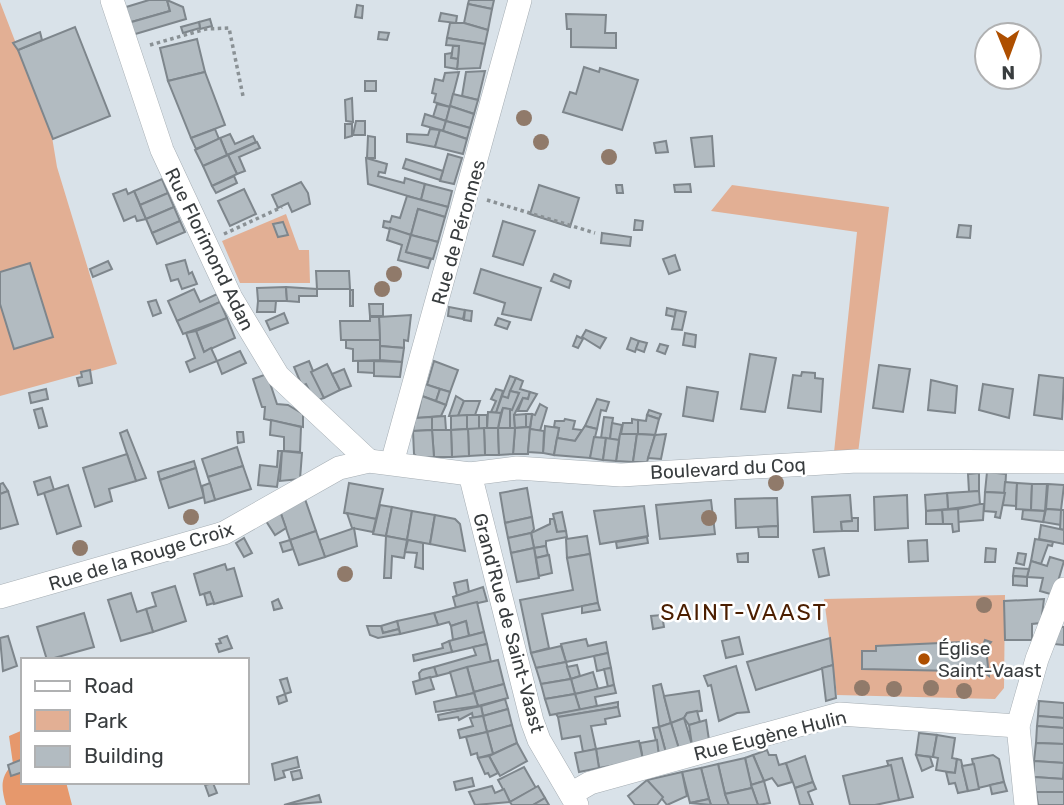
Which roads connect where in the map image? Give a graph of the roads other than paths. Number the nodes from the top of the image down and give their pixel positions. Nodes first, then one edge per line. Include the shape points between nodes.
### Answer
1 (112, 0) edge
2 (520, 0) edge
3 (369, 461) junction
4 (1064, 462) edge
5 (392, 463) junction
6 (470, 474) junction
7 (1064, 589) edge
8 (0, 597) edge
9 (1018, 726) junction
10 (574, 800) edge
11 (1026, 805) edge

1 - 3 street, Rue Florimond Adan via 162,150 231,298 278,376
2 - 5 street, Rue de Péronnes
3 - 5 street, Rue de la Rouge Croix
3 - 8 street, Rue de la Rouge Croix via 339,468 224,533
4 - 6 street, Boulevard du Coq via 893,460 621,475 517,468
5 - 6 street, Boulevard du Coq
6 - 10 street, Grand'Rue de Saint-Vaast via 532,721
7 - 9 street
9 - 10 street, Rue Eugène Hulin via 839,714 590,783
9 - 11 street

